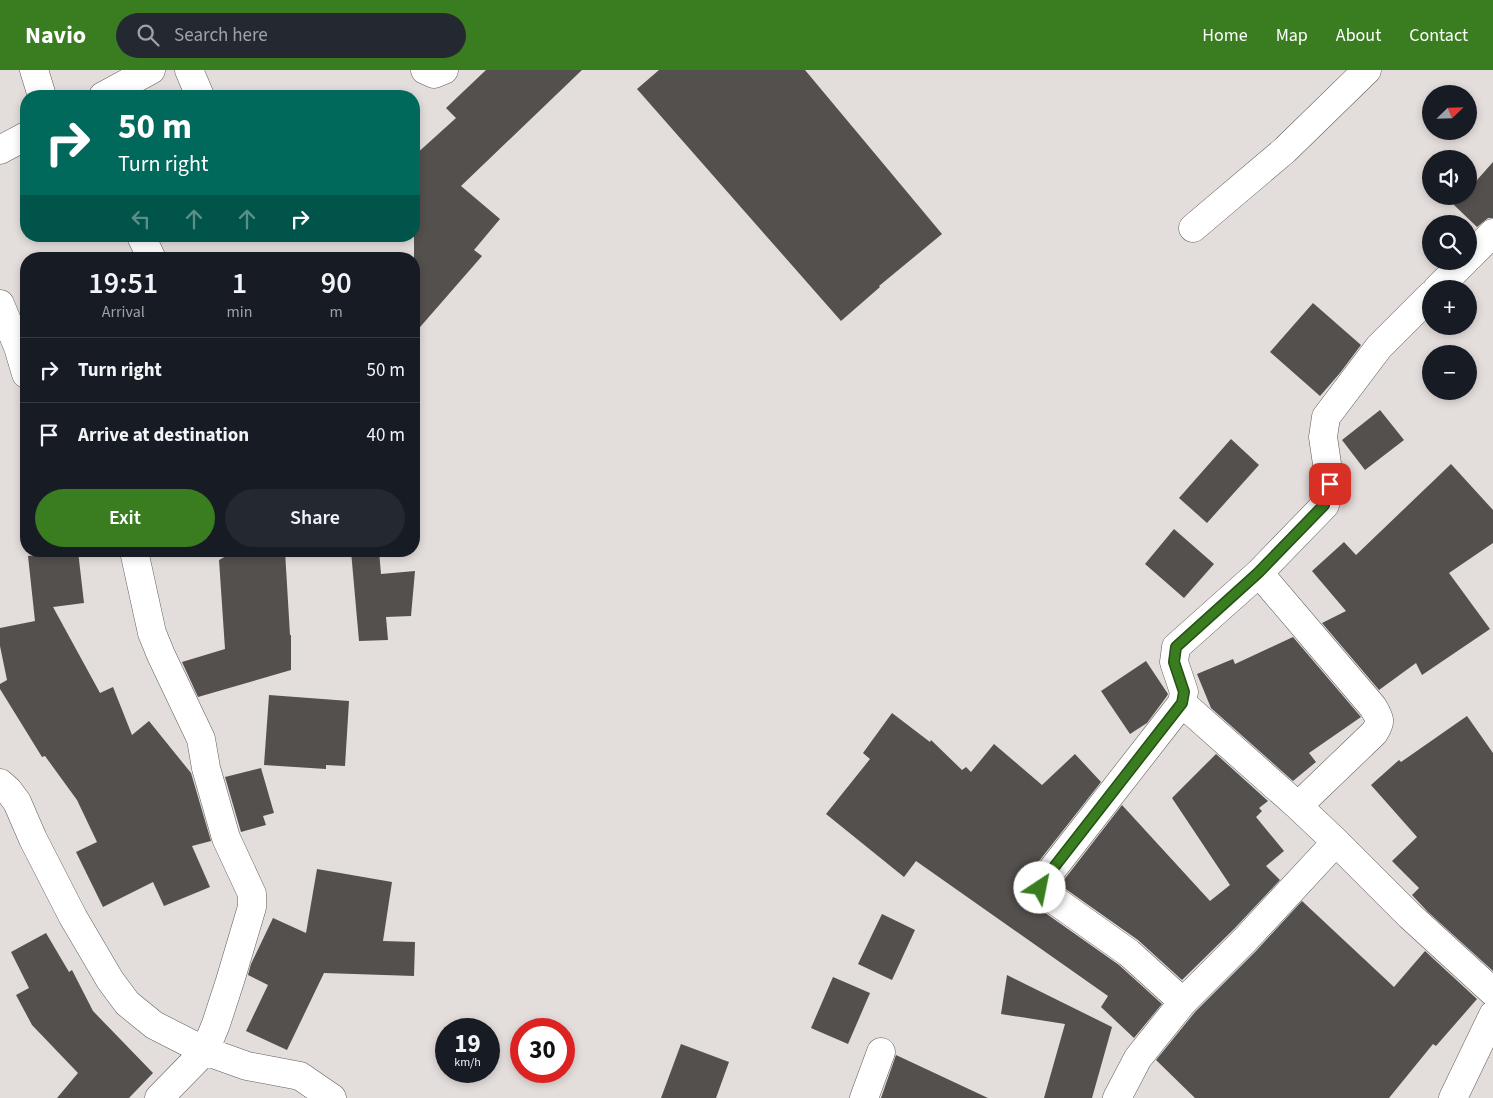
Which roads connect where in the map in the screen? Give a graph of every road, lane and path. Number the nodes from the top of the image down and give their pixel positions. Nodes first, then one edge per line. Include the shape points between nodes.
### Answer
1 (34, 70) edge
2 (150, 70) edge
3 (189, 70) edge
4 (425, 70) edge
5 (444, 70) edge
6 (1367, 70) edge
7 (40, 90) edge
8 (114, 90) edge
9 (197, 90) edge
10 (20, 139) edge
11 (0, 150) edge
12 (1193, 228) dead end
13 (1493, 233) edge
14 (1477, 249) edge
15 (1456, 270) edge
16 (1446, 280) edge
17 (0, 304) edge
18 (1422, 304) edge
19 (20, 354) edge
20 (135, 557) edge
21 (1258, 573) junction
22 (1182, 703) junction
23 (0, 783) edge
24 (1298, 806) junction
25 (1336, 842) junction
26 (1493, 992) edge
27 (1183, 1002) junction
28 (1493, 1015) edge
29 (205, 1051) junction
30 (881, 1052) dead end
31 (159, 1098) edge
32 (332, 1098) edge
33 (864, 1098) edge
34 (1117, 1098) edge
35 (1453, 1098) edge

1 - 7 street
2 - 8 street
3 - 9 street
4 - 5 street via 434,74
6 - 12 street via 1284,150
10 - 11 street
13 - 14 street
15 - 16 street
17 - 19 street
18 - 21 street via 1379,347 1326,417 1323,437 1330,484 1324,505
20 - 29 street via 152,633 201,739 226,838 252,894 252,907 230,981
21 - 22 street via 1176,647 1174,662 1184,692
21 - 24 street via 1379,717 1380,724 1374,733
22 - 24 street
22 - 27 street via 1040,888 1129,953
23 - 29 street via 17,802 73,917 127,1003 154,1025
24 - 25 street
25 - 26 street
25 - 27 street
27 - 34 street via 1138,1058
28 - 35 street
29 - 31 street
29 - 32 street via 247,1066 300,1076
30 - 33 street

